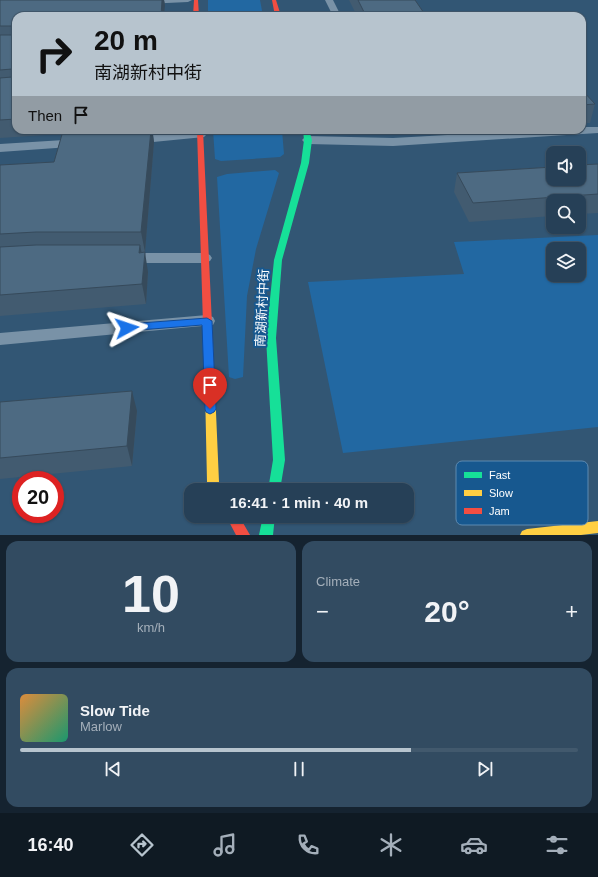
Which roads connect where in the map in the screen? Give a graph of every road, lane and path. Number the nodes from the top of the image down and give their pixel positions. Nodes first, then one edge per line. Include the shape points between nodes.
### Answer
1 (188, 0) edge
2 (196, 0) edge
3 (274, 0) edge
4 (329, 0) edge
5 (133, 2) edge
6 (196, 12) edge
7 (277, 12) edge
8 (335, 12) edge
9 (598, 130) edge
10 (586, 131) edge
11 (189, 134) edge
12 (200, 134) edge
13 (390, 134) edge
14 (530, 134) edge
15 (307, 135) edge
16 (123, 140) edge
17 (92, 142) edge
18 (393, 142) junction
19 (0, 148) edge
20 (112, 258) edge
21 (205, 258) junction
22 (207, 321) junction
23 (0, 339) edge
24 (214, 483) edge
25 (275, 483) edge
26 (236, 523) edge
27 (268, 523) edge
28 (598, 527) edge
29 (243, 535) edge
30 (266, 535) edge
31 (528, 535) edge

1 - 5 lane
2 - 6 street
3 - 7 street
4 - 8 lane
9 - 10 lane
11 - 16 lane
12 - 21 street
13 - 18 lane
14 - 18 lane
15 - 18 lane
15 - 25 street, 南湖新村中街 via 305,163 278,260 271,338 280,460
17 - 19 lane
20 - 21 lane
21 - 22 street
22 - 23 lane
22 - 24 street
26 - 29 street
27 - 30 street
28 - 31 street

